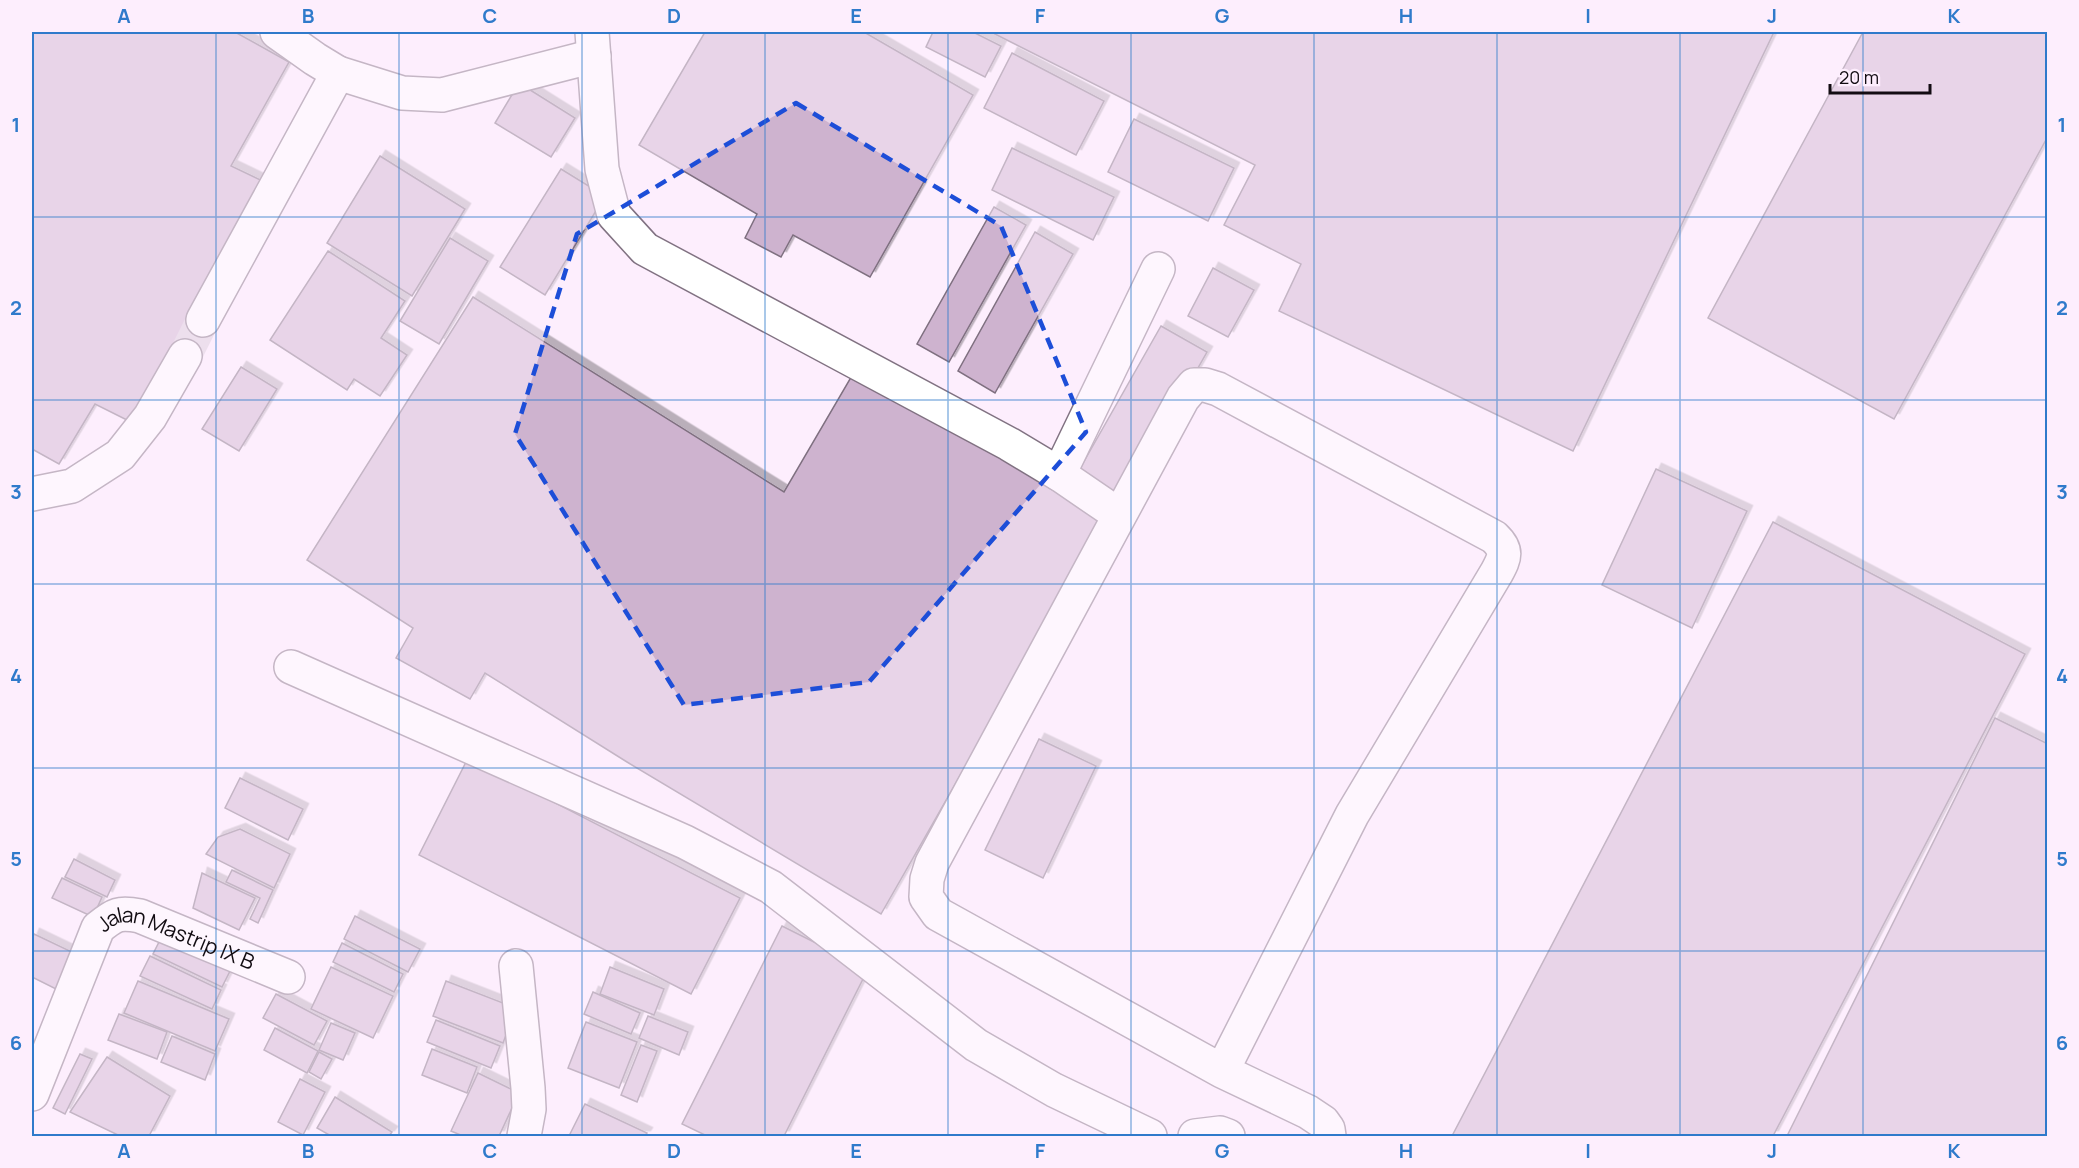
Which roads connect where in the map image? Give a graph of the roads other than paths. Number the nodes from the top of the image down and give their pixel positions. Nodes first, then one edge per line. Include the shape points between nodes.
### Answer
1 (277, 32) edge
2 (593, 44) edge
3 (338, 73) junction
4 (1158, 269) dead end
5 (203, 320) tunnel mouth
6 (185, 356) tunnel mouth
7 (1059, 474) junction
8 (32, 494) edge
9 (1119, 515) junction
10 (291, 668) dead end
11 (516, 966) dead end
12 (288, 977) dead end
13 (1222, 1071) junction
14 (32, 1094) edge
15 (524, 1137) edge
16 (1150, 1137) edge
17 (1195, 1137) edge
18 (1228, 1137) edge
19 (1329, 1137) edge

1 - 3 street
2 - 3 street via 442,95 402,93
2 - 7 street via 602,169 614,215 645,249
3 - 5 street
4 - 7 street
6 - 8 street via 150,417 120,455 72,486
7 - 9 street
9 - 13 street via 932,863 926,897 938,914
9 - 13 street via 1183,398 1194,386 1205,385 1494,537 1504,552 1497,572 1352,815
10 - 16 street via 685,842 771,887 976,1046
11 - 15 street via 529,1109
12 - 14 street, Jalan Mastrip IX B via 140,916 117,914 98,928
13 - 19 street via 1308,1112 1323,1122
17 - 18 street via 1220,1133

